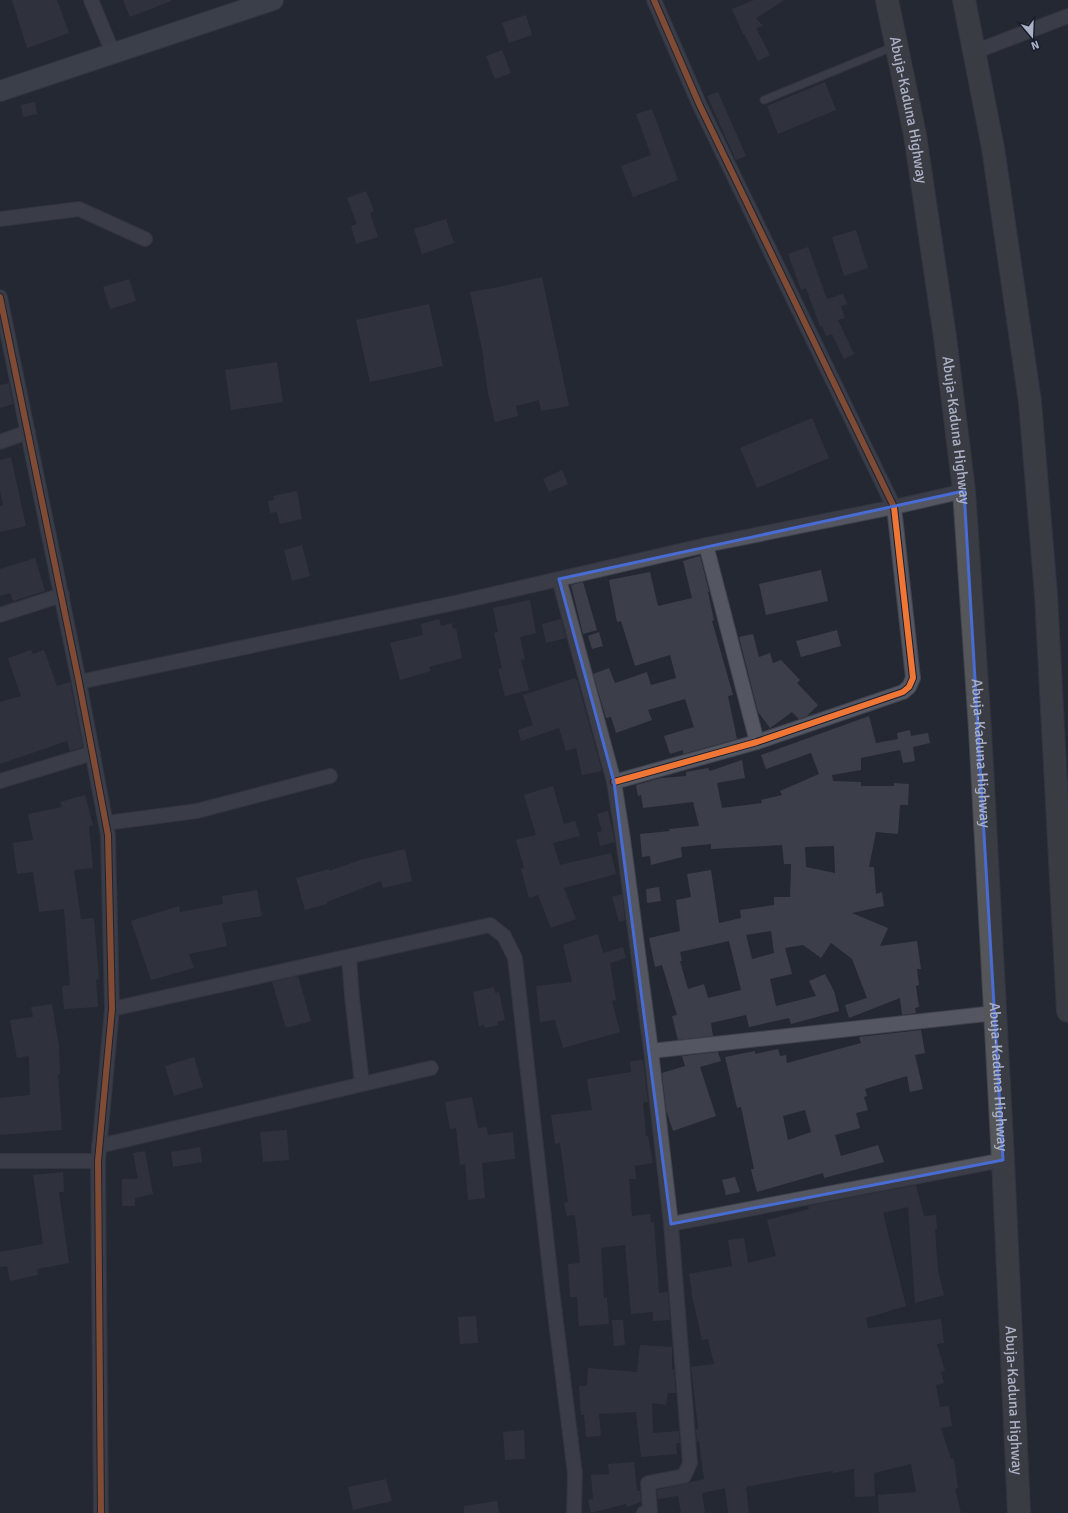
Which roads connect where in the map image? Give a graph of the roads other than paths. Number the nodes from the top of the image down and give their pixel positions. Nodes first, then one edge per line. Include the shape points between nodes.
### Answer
1 (91, 0) edge
2 (273, 0) edge
3 (654, 0) edge
4 (887, 0) edge
5 (964, 0) edge
6 (1068, 16) edge
7 (897, 46) junction
8 (974, 52) junction
9 (113, 53) junction
10 (0, 90) edge
11 (764, 100) dead end
12 (0, 219) edge
13 (145, 239) dead end
14 (0, 297) edge
15 (28, 432) junction
16 (0, 442) edge
17 (964, 491) junction
18 (894, 507) junction
19 (706, 545) junction
20 (559, 579) junction
21 (62, 595) junction
22 (0, 615) edge
23 (79, 682) junction
24 (758, 742) junction
25 (93, 753) junction
26 (330, 776) dead end
27 (0, 781) edge
28 (614, 782) junction
29 (106, 823) junction
30 (349, 957) junction
31 (112, 1009) junction
32 (1068, 1011) edge
33 (995, 1013) junction
34 (651, 1051) junction
35 (430, 1068) dead end
36 (362, 1084) junction
37 (99, 1146) junction
38 (1003, 1160) junction
39 (0, 1161) edge
40 (98, 1161) junction
41 (671, 1224) junction
42 (101, 1513) edge
43 (574, 1513) edge
44 (644, 1513) edge
45 (1019, 1513) edge

1 - 9 street
2 - 9 street
3 - 18 street via 703,113
4 - 7 highway, Abuja-Kaduna Highway
5 - 8 highway
6 - 8 street
7 - 11 lane
7 - 17 highway, Abuja-Kaduna Highway via 915,135 945,337
8 - 32 highway via 993,148 1030,402 1046,595
9 - 10 street
12 - 13 street via 80,209
14 - 15 street
15 - 16 street
15 - 21 street
17 - 18 street
17 - 33 highway, Abuja-Kaduna Highway
18 - 19 street
18 - 24 street via 913,678 909,687 903,692
19 - 20 street
19 - 24 street
20 - 23 street
20 - 28 street
21 - 22 street
21 - 23 street
23 - 25 street
24 - 28 street
25 - 27 street
25 - 29 street
26 - 29 street via 197,811
28 - 34 street
29 - 31 street
30 - 31 street
30 - 36 street
30 - 43 street via 490,925 504,936 515,958 575,1474
31 - 37 street
33 - 34 street
33 - 38 highway, Abuja-Kaduna Highway
34 - 41 street
35 - 36 street
36 - 37 street
37 - 40 street
38 - 41 street
38 - 45 highway, Abuja-Kaduna Highway
39 - 40 street
40 - 42 street
41 - 44 street via 690,1462 684,1476 648,1483 650,1511

